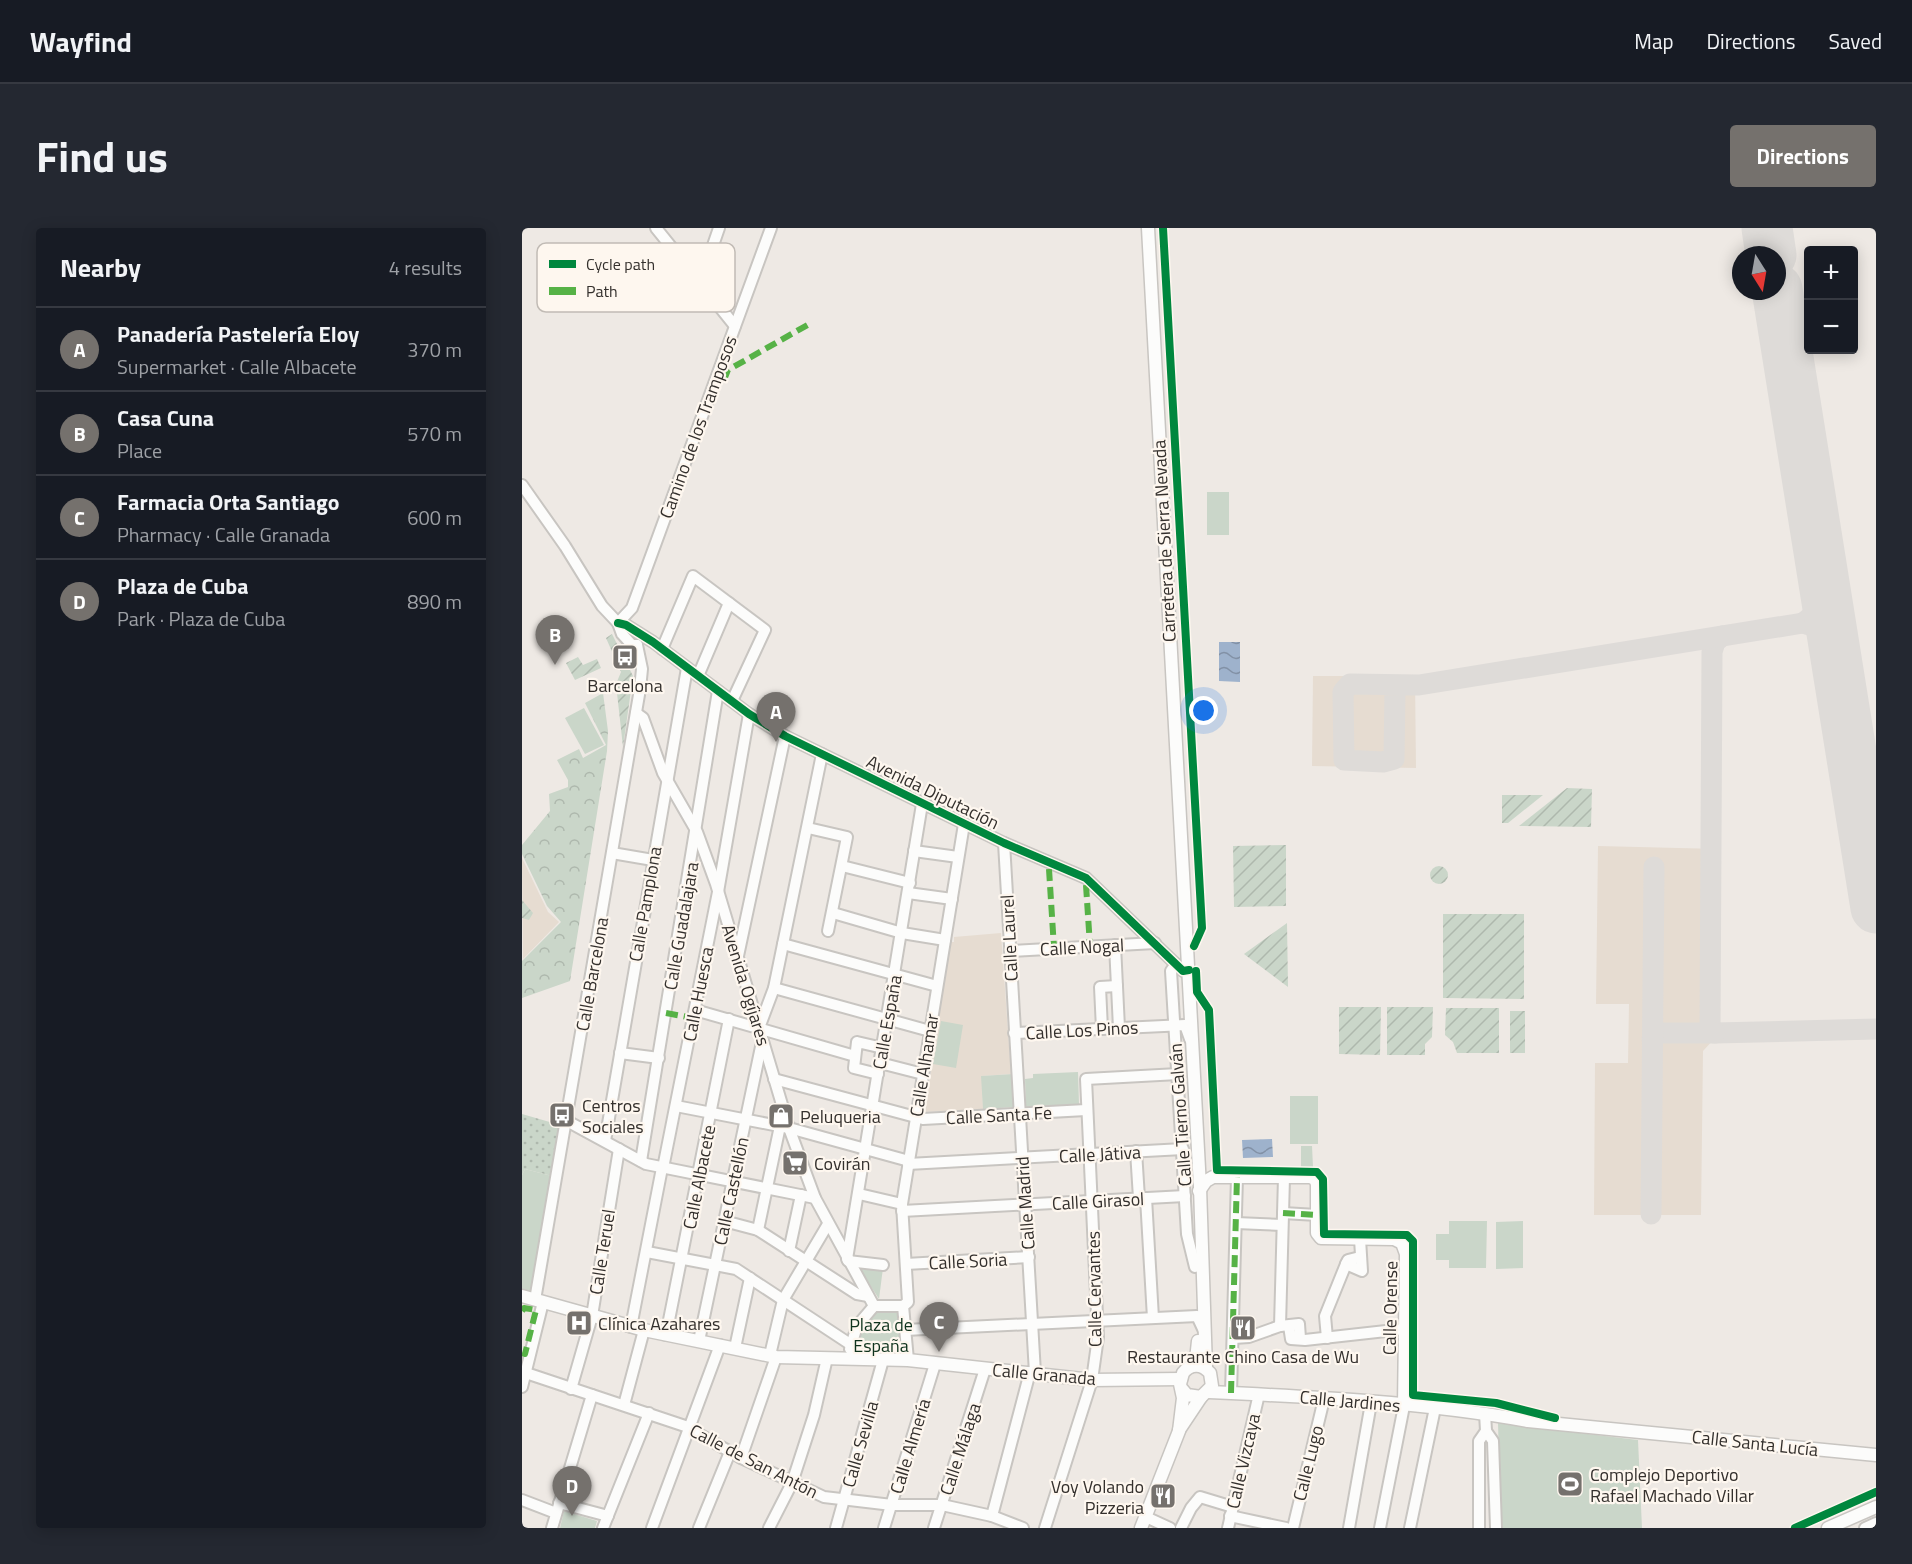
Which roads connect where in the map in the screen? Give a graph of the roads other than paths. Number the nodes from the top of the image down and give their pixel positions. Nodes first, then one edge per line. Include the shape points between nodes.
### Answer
1 (656, 228) edge
2 (719, 228) edge
3 (771, 228) edge
4 (1148, 228) edge
5 (668, 243) edge
6 (714, 243) edge
7 (724, 312) edge
8 (735, 326) junction
9 (522, 485) edge
10 (729, 603) junction
11 (618, 623) junction
12 (643, 643) junction
13 (662, 649) junction
14 (687, 668) junction
15 (698, 676) junction
16 (718, 691) junction
17 (732, 702) junction
18 (636, 713) junction
19 (749, 714) junction
20 (785, 736) junction
21 (822, 754) junction
22 (667, 779) junction
23 (922, 804) junction
24 (964, 824) junction
25 (808, 828) junction
26 (697, 832) junction
27 (1004, 843) junction
28 (914, 851) junction
29 (612, 853) junction
30 (958, 857) junction
31 (654, 860) junction
32 (842, 866) junction
33 (909, 888) junction
34 (718, 892) junction
35 (952, 899) junction
36 (833, 913) junction
37 (828, 931) dead end
38 (902, 933) junction
39 (945, 940) junction
40 (1155, 942) junction
41 (783, 944) junction
42 (1115, 945) junction
43 (1010, 951) junction
44 (738, 958) junction
45 (1183, 968) junction
46 (895, 975) junction
47 (937, 986) junction
48 (1117, 986) junction
49 (774, 988) junction
50 (695, 1010) junction
51 (729, 1019) junction
52 (888, 1019) junction
53 (1179, 1025) junction
54 (1119, 1028) junction
55 (759, 1029) junction
56 (1102, 1029) junction
57 (930, 1031) junction
58 (1014, 1034) junction
59 (763, 1040) junction
60 (1193, 1047) junction
61 (883, 1048) junction
62 (620, 1053) junction
63 (855, 1056) junction
64 (659, 1058) junction
65 (880, 1063) junction
66 (878, 1074) junction
67 (923, 1074) junction
68 (1178, 1074) junction
69 (774, 1079) junction
70 (676, 1106) junction
71 (873, 1106) junction
72 (1086, 1110) junction
73 (712, 1113) junction
74 (1019, 1114) junction
75 (746, 1119) junction
76 (916, 1119) junction
77 (567, 1121) junction
78 (784, 1127) junction
79 (605, 1141) junction
80 (619, 1149) junction
81 (866, 1149) junction
82 (1183, 1149) junction
83 (1136, 1151) junction
84 (1089, 1154) junction
85 (1022, 1158) junction
86 (1199, 1160) junction
87 (641, 1161) junction
88 (909, 1163) junction
89 (662, 1168) junction
90 (700, 1175) junction
91 (1213, 1177) junction
92 (1237, 1177) junction
93 (1284, 1177) junction
94 (733, 1182) junction
95 (1200, 1187) junction
96 (767, 1189) junction
97 (858, 1194) junction
98 (801, 1195) junction
99 (1185, 1196) junction
100 (815, 1198) junction
101 (1143, 1198) junction
102 (1092, 1201) junction
103 (1025, 1205) junction
104 (902, 1207) junction
105 (1317, 1215) junction
106 (1282, 1219) junction
107 (1195, 1220) junction
108 (724, 1221) junction
109 (1236, 1223) junction
110 (828, 1224) junction
111 (758, 1230) junction
112 (1360, 1239) junction
113 (850, 1240) junction
114 (837, 1241) junction
115 (647, 1251) junction
116 (789, 1251) junction
117 (1029, 1257) junction
118 (682, 1258) junction
119 (848, 1260) junction
120 (806, 1262) junction
121 (906, 1264) junction
122 (715, 1265) junction
123 (883, 1265) dead end
124 (1195, 1267) junction
125 (750, 1278) junction
126 (522, 1296) edge
127 (868, 1296) junction
128 (783, 1300) junction
129 (539, 1301) junction
130 (874, 1306) junction
131 (903, 1306) junction
132 (1197, 1316) junction
133 (592, 1317) junction
134 (1153, 1318) junction
135 (1098, 1322) junction
136 (1033, 1324) junction
137 (1285, 1326) junction
138 (631, 1327) junction
139 (1404, 1329) junction
140 (644, 1330) junction
141 (906, 1330) junction
142 (1204, 1331) junction
143 (666, 1335) junction
144 (1234, 1338) junction
145 (1327, 1338) junction
146 (699, 1341) junction
147 (850, 1344) junction
148 (720, 1345) junction
149 (735, 1348) junction
150 (773, 1356) junction
151 (827, 1358) junction
152 (849, 1359) junction
153 (883, 1360) junction
154 (908, 1360) junction
155 (935, 1364) junction
156 (1192, 1366) junction
157 (525, 1367) edge
158 (1206, 1368) junction
159 (985, 1369) junction
160 (1033, 1372) junction
161 (1092, 1380) junction
162 (1181, 1384) junction
163 (522, 1387) edge
164 (571, 1389) junction
165 (1231, 1393) junction
166 (1259, 1394) junction
167 (592, 1395) junction
168 (1205, 1395) junction
169 (1324, 1399) junction
170 (1371, 1403) junction
171 (624, 1405) junction
172 (1404, 1406) junction
173 (1435, 1408) junction
174 (648, 1413) junction
175 (1485, 1413) junction
176 (689, 1428) junction
177 (1179, 1431) junction
178 (1486, 1431) junction
179 (1633, 1431) joint
180 (730, 1452) junction
181 (1876, 1455) edge
182 (741, 1458) junction
183 (792, 1483) junction
184 (522, 1500) edge
185 (844, 1500) junction
186 (892, 1505) junction
187 (942, 1505) junction
188 (1876, 1507) edge
189 (558, 1508) junction
190 (1232, 1511) junction
191 (608, 1516) junction
192 (992, 1516) junction
193 (1144, 1523) edge
194 (1876, 1523) edge
195 (552, 1528) edge
196 (603, 1528) edge
197 (652, 1528) edge
198 (699, 1528) edge
199 (769, 1528) edge
200 (836, 1528) edge
201 (885, 1528) edge
202 (934, 1528) edge
203 (1023, 1528) edge
204 (1045, 1528) edge
205 (1170, 1528) edge
206 (1181, 1528) edge
207 (1228, 1528) edge
208 (1286, 1528) edge
209 (1293, 1528) edge
210 (1349, 1528) edge
211 (1380, 1528) edge
212 (1410, 1528) edge
213 (1479, 1528) edge
214 (1496, 1528) edge
215 (1828, 1528) edge
216 (1865, 1528) edge

1 - 5 street
2 - 6 street
3 - 8 street, Camino de los Tramposos
4 - 45 main road, Carretera de Sierra Nevada
7 - 8 street
8 - 11 street, Camino de los Tramposos via 632,608
9 - 11 street, Avenida Diputación via 602,606
10 - 13 street via 693,576
10 - 15 street
10 - 17 street via 765,630
11 - 12 street, Avenida Diputación via 626,625
12 - 13 street, Avenida Diputación
12 - 18 street, Calle Barcelona
13 - 14 street, Avenida Diputación
14 - 15 street, Avenida Diputación
14 - 22 street, Calle Pamplona
15 - 16 street, Avenida Diputación
16 - 17 street, Avenida Diputación
16 - 26 street, Calle Guadalajara
17 - 19 street, Avenida Diputación
18 - 22 street, Avenida Ogíjares via 643,718
18 - 29 street, Calle Barcelona
19 - 20 street, Avenida Diputación
19 - 34 street, Calle Huesca
20 - 21 street, Avenida Diputación
20 - 44 street
21 - 23 street, Avenida Diputación
21 - 25 street
22 - 26 street, Avenida Ogíjares
22 - 31 street, Calle Pamplona
23 - 24 street, Avenida Diputación
23 - 28 street, Calle España
24 - 27 street, Avenida Diputación
24 - 30 street, Calle Alhamar
25 - 32 street via 848,837
25 - 41 street
26 - 34 street, Avenida Ogíjares
26 - 64 street, Calle Guadalajara
27 - 40 street, Avenida Diputación via 1086,878
27 - 43 street, Calle Laurel
28 - 30 street
28 - 33 street, Calle España
29 - 31 street
29 - 77 street, Calle Barcelona
30 - 35 street, Calle Alhamar
31 - 62 street, Calle Pamplona
32 - 33 street
32 - 36 street
33 - 35 street
33 - 38 street, Calle España
34 - 44 street, Avenida Ogíjares
34 - 50 street, Calle Huesca
35 - 39 street, Calle Alhamar
36 - 37 street
36 - 38 street
38 - 39 street
38 - 46 street, Calle España
39 - 47 street, Calle Alhamar
40 - 42 street, Calle Nogal
40 - 45 street, Avenida Diputación
41 - 46 street
41 - 49 street
42 - 43 street, Calle Nogal
42 - 48 street
43 - 58 street, Calle Laurel
44 - 55 street, Avenida Ogíjares
45 - 53 main road, Calle Tierno Galván
45 - 60 main road, Calle Tierno Galván
46 - 47 street
46 - 52 street, Calle España
47 - 57 street, Calle Alhamar
48 - 54 street
48 - 56 street via 1100,987
49 - 52 street
49 - 55 street
50 - 51 street
50 - 70 street, Calle Huesca
51 - 55 street
51 - 73 street, Calle Albacete
52 - 57 street
52 - 61 street, Calle España
53 - 54 street, Calle Los Pinos
53 - 60 street, Calle Tierno Galván
53 - 68 street, Calle Tierno Galván
53 - 107 main road, Calle Tierno Galván
54 - 56 street, Calle Los Pinos
55 - 59 street, Avenida Ogíjares
55 - 63 street
56 - 58 street, Calle Los Pinos
57 - 67 street, Calle Alhamar
58 - 74 street, Calle Madrid
59 - 69 street, Avenida Ogíjares
59 - 75 street, Calle Castellón
60 - 86 main road, Calle Tierno Galván
61 - 63 street via 857,1042
61 - 65 street, Calle España
62 - 64 street
62 - 79 street, Calle Pamplona
63 - 66 street via 854,1068
64 - 87 street, Calle Guadalajara
65 - 66 street, Calle España
65 - 67 street
66 - 71 street, Calle España
67 - 76 street, Calle Alhamar
68 - 72 street, Calle Cervantes via 1086,1079
68 - 82 street, Calle Tierno Galván
69 - 71 street, Calle Santa Fe
69 - 78 street, Avenida Ogíjares
70 - 73 street, Calle Játiva
70 - 89 street, Calle Huesca
71 - 76 street, Calle Santa Fe
71 - 81 street, Calle España
72 - 74 street, Calle Santa Fe
72 - 84 street, Calle Cervantes
73 - 75 street, Calle Játiva
73 - 90 street, Calle Albacete
74 - 76 street, Calle Santa Fe
74 - 85 street, Calle Madrid
75 - 78 street, Calle Játiva
75 - 94 street, Calle Castellón
76 - 88 street, Calle Alhamar
77 - 79 street
77 - 129 street, Calle Barcelona
78 - 81 street, Calle Játiva
78 - 96 street
78 - 100 street, Avenida Ogíjares
79 - 80 street
80 - 87 street
80 - 133 street, Calle Teruel
81 - 88 street, Calle Játiva
81 - 97 street, Calle España
82 - 83 street, Calle Játiva
82 - 99 street, Calle Tierno Galván
83 - 84 street, Calle Játiva
83 - 101 street
84 - 85 street, Calle Játiva
84 - 102 street, Calle Cervantes
85 - 88 street, Calle Játiva
85 - 103 street, Calle Madrid
86 - 91 main road
86 - 95 main road, Calle Tierno Galván
87 - 89 street
88 - 104 street, Calle Alhamar
89 - 90 street
89 - 115 street, Calle Huesca
90 - 94 street
90 - 118 street, Calle Albacete
91 - 92 main road, Calle Orense
91 - 95 main road
92 - 93 main road, Calle Orense
92 - 109 street
93 - 105 main road, Calle Orense via 1316,1180
93 - 106 street
94 - 96 street
94 - 108 street, Calle Castellón
95 - 107 main road, Calle Tierno Galván
95 - 142 main road, Calle Tierno Galván
96 - 98 street
96 - 111 street
97 - 104 street, Calle Girasol
97 - 113 street, Calle España
98 - 100 street
98 - 116 street
99 - 101 street, Calle Girasol
99 - 124 street, Calle Tierno Galván
100 - 110 street, Avenida Ogíjares
101 - 102 street, Calle Girasol
101 - 134 street
102 - 103 street, Calle Girasol
102 - 135 street, Calle Cervantes
103 - 104 street, Calle Girasol
103 - 117 street, Calle Madrid
104 - 121 street, Calle Alhamar
105 - 106 street
105 - 112 main road, Calle Orense via 1317,1233 1321,1238
106 - 109 street
106 - 137 street
107 - 124 main road, Calle Tierno Galván
108 - 111 street
108 - 122 street, Calle Castellón
109 - 144 street
110 - 114 street, Avenida Ogíjares
110 - 120 street
111 - 116 street
112 - 139 main road, Calle Orense via 1394,1239 1402,1243 1406,1254
112 - 145 street via 1360,1257 1348,1260 1325,1316
113 - 114 street
113 - 119 street, Calle España
114 - 119 street, Avenida Ogíjares
115 - 118 street
115 - 138 street, Calle Huesca
116 - 120 street
117 - 121 street, Calle Soria
117 - 136 street, Calle Madrid
118 - 122 street
118 - 143 street, Calle Albacete
119 - 123 street
119 - 127 street, Avenida Ogíjares
120 - 127 street via 857,1294
120 - 128 street
121 - 131 street, Calle Alhamar via 908,1302
122 - 125 street via 736,1269
122 - 146 street, Calle Castellón
124 - 132 main road, Calle Tierno Galván
125 - 128 street
125 - 149 street
126 - 129 main road, Calle Granada
127 - 130 street, Avenida Ogíjares
128 - 147 street
128 - 150 street
129 - 133 main road, Calle Granada
129 - 157 street, Calle Barcelona
130 - 131 street
130 - 147 street via 857,1326
131 - 141 street
132 - 134 street
132 - 142 street, Calle Tierno Galván
132 - 156 main road, Calle Tierno Galván via 1198,1348
133 - 138 main road, Calle Granada
133 - 164 street, Calle Teruel
134 - 135 street
135 - 136 street
135 - 161 street, Calle Cervantes
136 - 141 street
136 - 160 street, Calle Madrid
137 - 144 street
137 - 145 street via 1299,1324 1300,1338 1305,1340
138 - 140 main road, Calle Granada
139 - 145 street
139 - 172 main road, Calle Orense
140 - 143 main road, Calle Granada
140 - 171 street
141 - 154 street
142 - 158 main road, Calle Tierno Galván
143 - 146 main road, Calle Granada
144 - 165 street
146 - 148 main road, Calle Granada
147 - 152 street
148 - 149 main road, Calle Granada
148 - 176 street
149 - 150 main road, Calle Granada
150 - 151 main road, Calle Granada
150 - 182 street
151 - 152 main road, Calle Granada
151 - 183 street
152 - 153 main road, Calle Granada
153 - 154 main road, Calle Granada
153 - 185 street, Calle Sevilla
154 - 155 main road, Calle Granada
155 - 159 main road, Calle Granada
155 - 186 street, Calle Almería
156 - 158 main road
156 - 162 main road via 1183,1373
157 - 163 street, Calle Barcelona
157 - 164 street, Calle de San Antón
158 - 168 main road via 1213,1380
159 - 160 main road, Calle Granada
159 - 187 street, Calle Málaga
160 - 161 main road, Calle Granada
160 - 192 street, Calle Madrid
161 - 162 main road, Calle Granada
161 - 204 street, Calle Cervantes
162 - 168 main road via 1194,1397
162 - 177 main road
164 - 167 street, Calle de San Antón
165 - 166 main road, Calle Jardines
165 - 168 main road, Calle Jardines
166 - 169 main road, Calle Jardines
166 - 190 street, Calle Vizcaya
167 - 171 street, Calle de San Antón
167 - 189 street
168 - 177 main road
169 - 170 main road, Calle Jardines
169 - 209 street, Calle Lugo
170 - 172 main road, Calle Jardines
170 - 210 street
171 - 174 street, Calle de San Antón
172 - 173 main road, Calle Jardines
172 - 211 street
173 - 175 main road, Calle Jardines
173 - 212 street
174 - 176 street, Calle de San Antón
174 - 191 street
175 - 178 street
175 - 179 main road, Calle Jardines
176 - 180 street, Calle de San Antón
176 - 197 street
177 - 193 main road
178 - 213 street via 1479,1441
178 - 214 street via 1493,1441
179 - 181 main road, Calle Santa Lucía
180 - 182 street, Calle de San Antón
180 - 198 street
182 - 183 street, Calle de San Antón
183 - 185 street, Calle de San Antón via 824,1497
183 - 199 street
184 - 189 street
185 - 186 street, Calle de San Antón
185 - 200 street, Calle Sevilla
186 - 187 street, Calle de San Antón
186 - 201 street, Calle Almería
187 - 192 street, Calle de San Antón
187 - 202 street, Calle Málaga
188 - 215 main road
189 - 191 street
189 - 195 street
190 - 206 street via 1200,1497
190 - 207 street, Calle Vizcaya
190 - 208 street
191 - 196 street
192 - 203 street, Calle de San Antón
193 - 205 street
194 - 216 street

